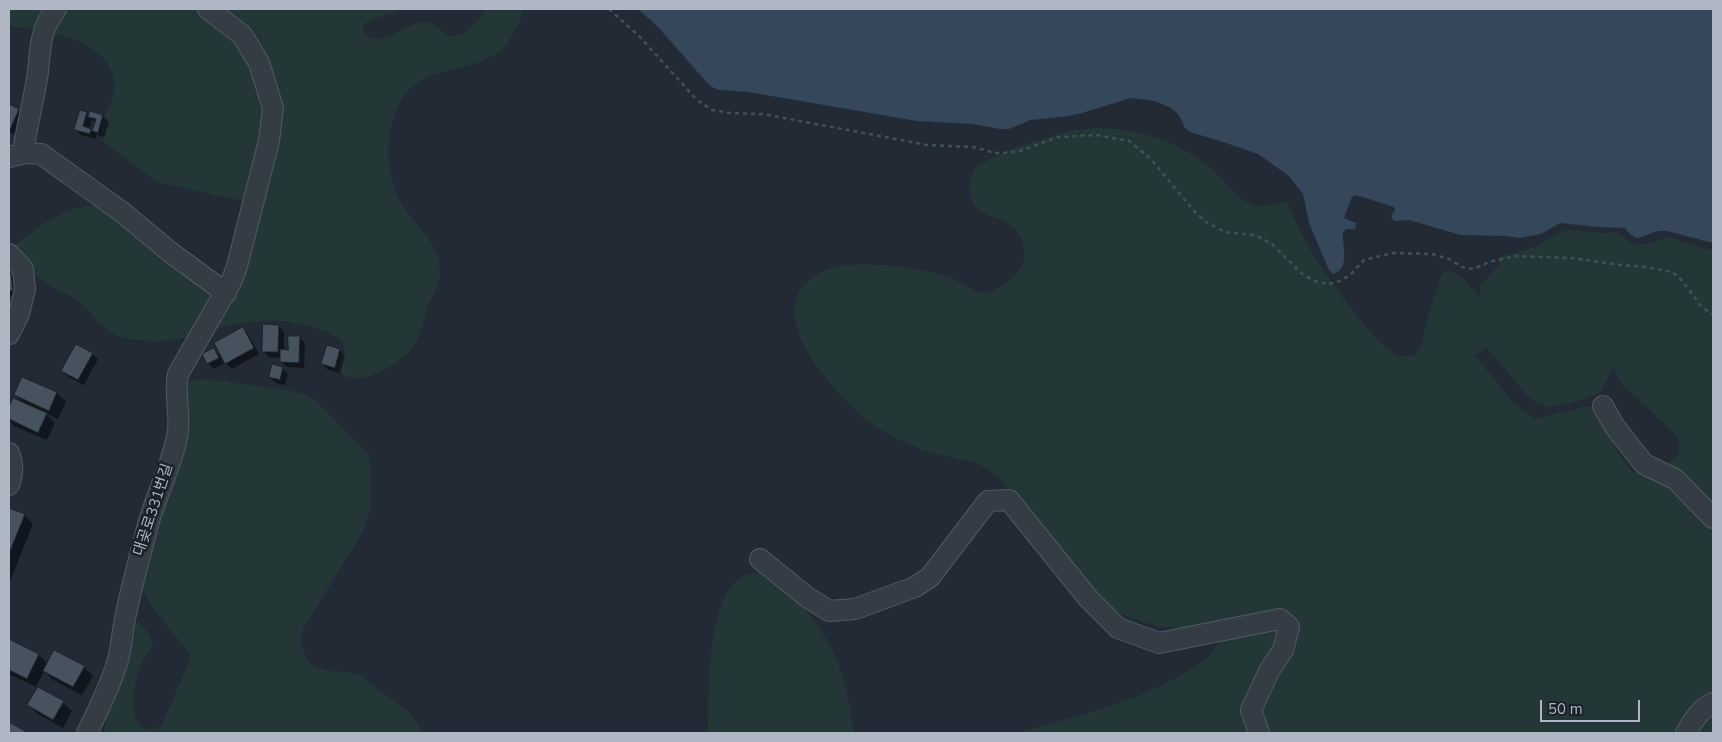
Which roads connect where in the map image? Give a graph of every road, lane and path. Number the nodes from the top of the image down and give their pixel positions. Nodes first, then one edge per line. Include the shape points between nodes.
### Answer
1 (56, 9) edge
2 (208, 9) edge
3 (609, 9) edge
4 (17, 155) edge
5 (9, 254) edge
6 (226, 293) junction
7 (1713, 315) edge
8 (9, 334) edge
9 (1603, 406) dead end
10 (9, 453) edge
11 (9, 485) edge
12 (1713, 518) edge
13 (760, 559) dead end
14 (1713, 703) edge
15 (87, 733) edge
16 (1259, 733) edge
17 (1686, 733) edge

1 - 4 lane via 44,27 24,145
2 - 6 lane, 대곶로331번길 via 242,35 259,63 273,108 269,141 254,201 237,266
3 - 7 path via 639,36 696,100 712,110 763,114 927,145 974,146 995,153 1017,152 1058,136 1096,135 1129,141 1150,158 1206,222 1225,232 1255,235 1272,244 1301,273 1314,281 1328,284 1340,281 1364,260 1392,253 1432,254 1462,267 1473,268 1516,256 1572,258 1672,272
4 - 6 lane via 41,154
5 - 8 lane via 23,269 25,289 19,314
6 - 15 lane, 대곶로331번길 via 178,374 178,431 173,451 153,505 138,560 118,661
9 - 12 lane via 1644,464 1675,480
10 - 11 lane via 13,466
13 - 16 lane via 829,611 855,610 915,587 930,577 988,501 1009,500 1088,598 1118,628 1159,643 1280,619 1289,627 1283,650 1268,671 1252,710
14 - 17 lane

